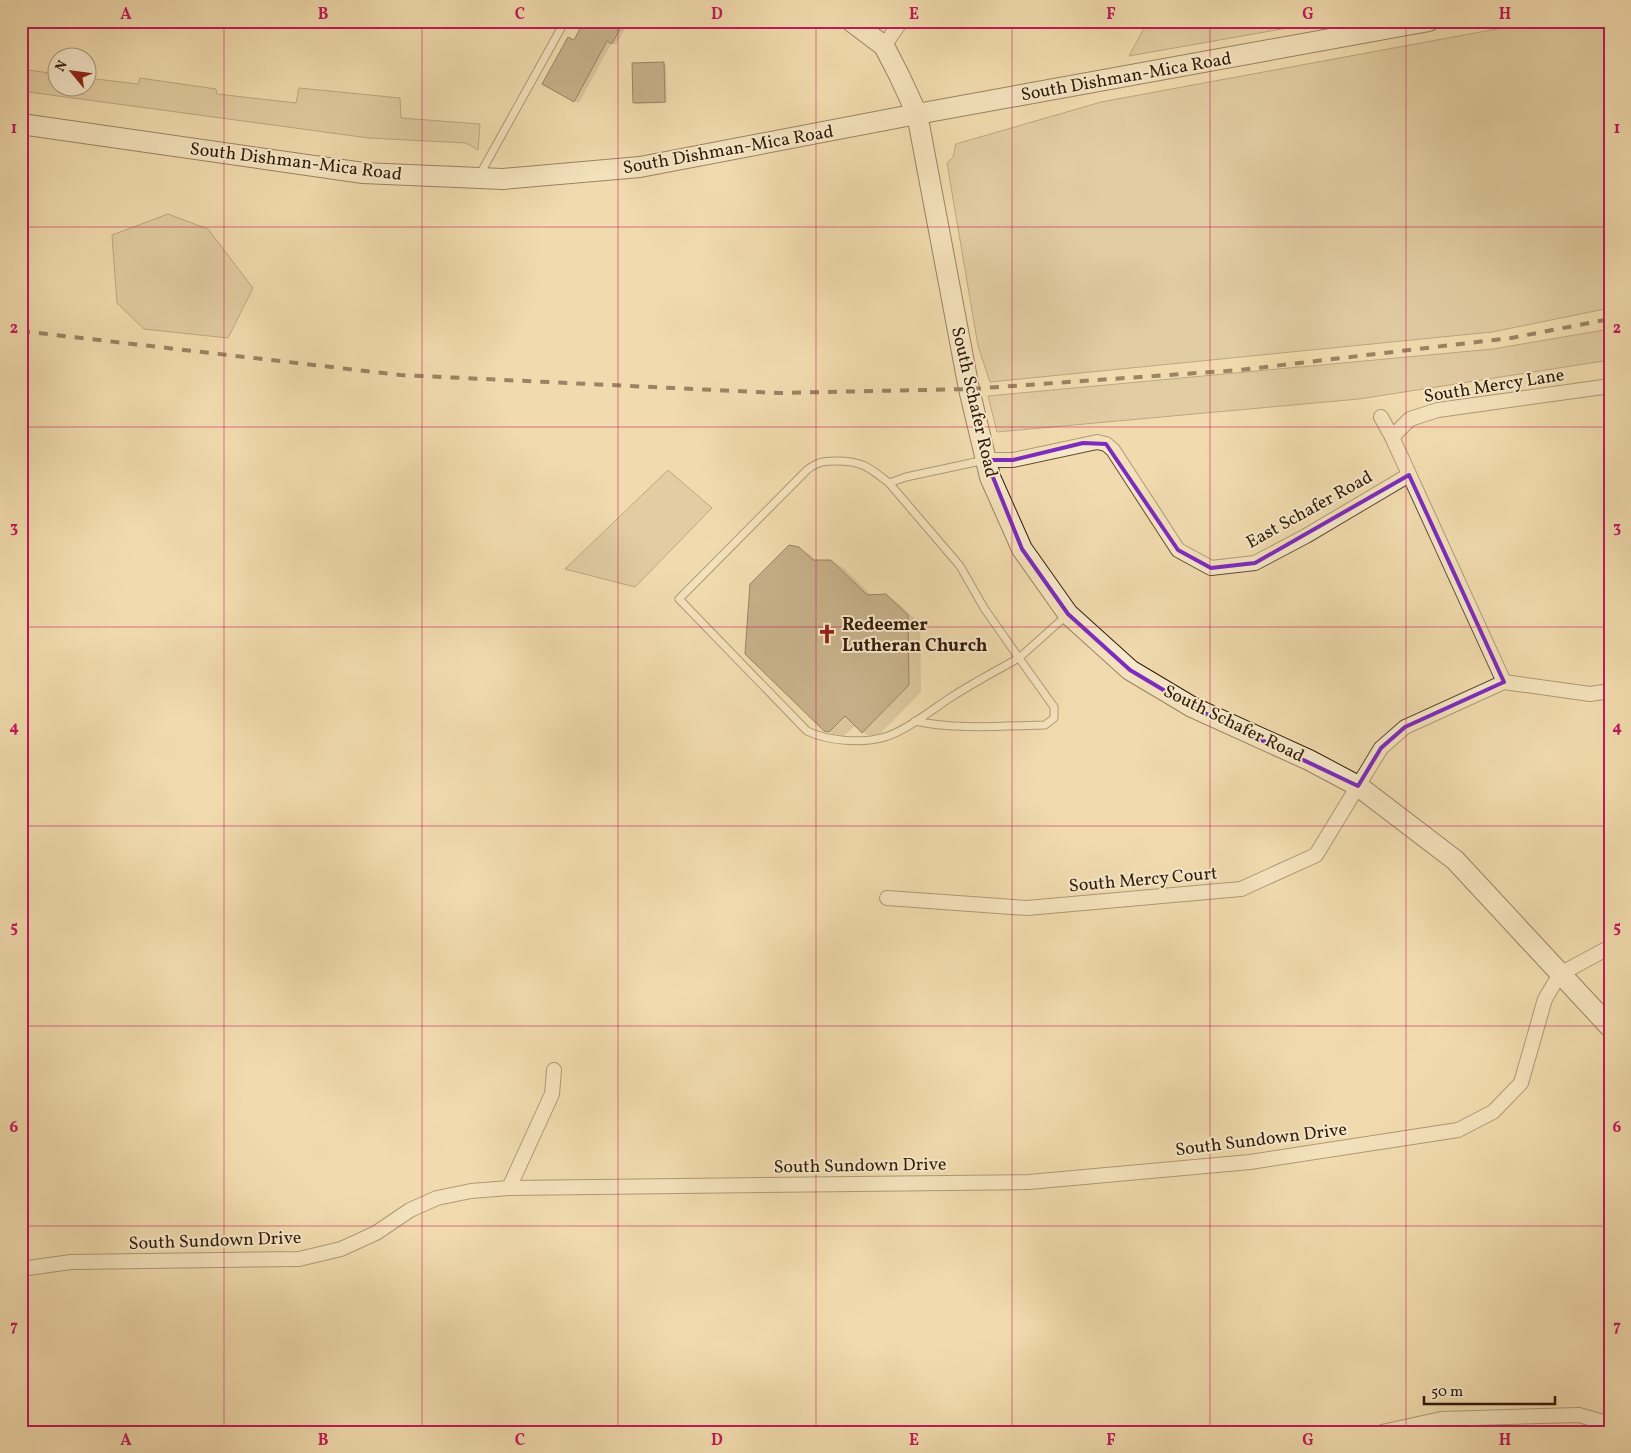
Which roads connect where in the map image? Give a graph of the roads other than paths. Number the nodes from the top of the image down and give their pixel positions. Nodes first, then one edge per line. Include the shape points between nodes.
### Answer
1 (565, 21) edge
2 (851, 21) edge
3 (901, 21) edge
4 (1429, 21) edge
5 (884, 46) junction
6 (917, 114) junction
7 (21, 124) edge
8 (478, 178) junction
9 (1610, 386) edge
10 (1381, 417) dead end
11 (1392, 437) junction
12 (986, 460) junction
13 (1409, 475) junction
14 (889, 483) junction
15 (1068, 614) junction
16 (1019, 658) junction
17 (1504, 682) junction
18 (1610, 690) edge
19 (915, 721) junction
20 (1358, 786) junction
21 (887, 898) dead end
22 (1610, 946) edge
23 (1560, 974) junction
24 (1610, 1027) edge
25 (554, 1070) dead end
26 (509, 1188) junction
27 (21, 1269) edge
28 (1610, 1424) edge
29 (1382, 1432) edge

1 - 8 lane
2 - 5 main road
3 - 5 street
4 - 6 main road, South Dishman-Mica Road
5 - 6 main road, South Schafer Road
6 - 8 main road, South Dishman-Mica Road via 640,167 503,179
6 - 12 main road, South Schafer Road via 969,389
7 - 8 main road, South Dishman-Mica Road via 364,173
9 - 11 street, South Mercy Lane via 1438,410 1410,419
10 - 11 street
11 - 13 street
12 - 13 street, East Schafer Road via 1013,460 1084,443 1106,444 1178,550 1211,568 1255,563
12 - 14 lane
12 - 15 main road, South Schafer Road via 1022,549
13 - 17 street
14 - 16 lane via 960,566
14 - 19 lane via 853,461 816,463 679,599 807,731 830,739 865,740 885,737
15 - 16 lane
15 - 20 main road, South Schafer Road via 1130,670 1192,707
16 - 19 lane via 971,684
16 - 19 lane via 1054,707 1054,718 1045,725 968,726
17 - 18 street via 1590,694
17 - 20 street, South Mercy Court via 1405,727 1381,748
20 - 21 street, South Mercy Court via 1316,855 1241,888 1027,908
20 - 23 main road, South Schafer Road via 1455,860
22 - 23 street, South Sundown Drive
23 - 24 main road, South Schafer Road
23 - 26 street, South Sundown Drive via 1545,999 1521,1083 1494,1112 1458,1130 1250,1162 1029,1182
25 - 26 street via 552,1094
26 - 27 street, South Sundown Drive via 437,1198 341,1250 300,1259 72,1262
28 - 29 street via 1579,1415 1441,1419

